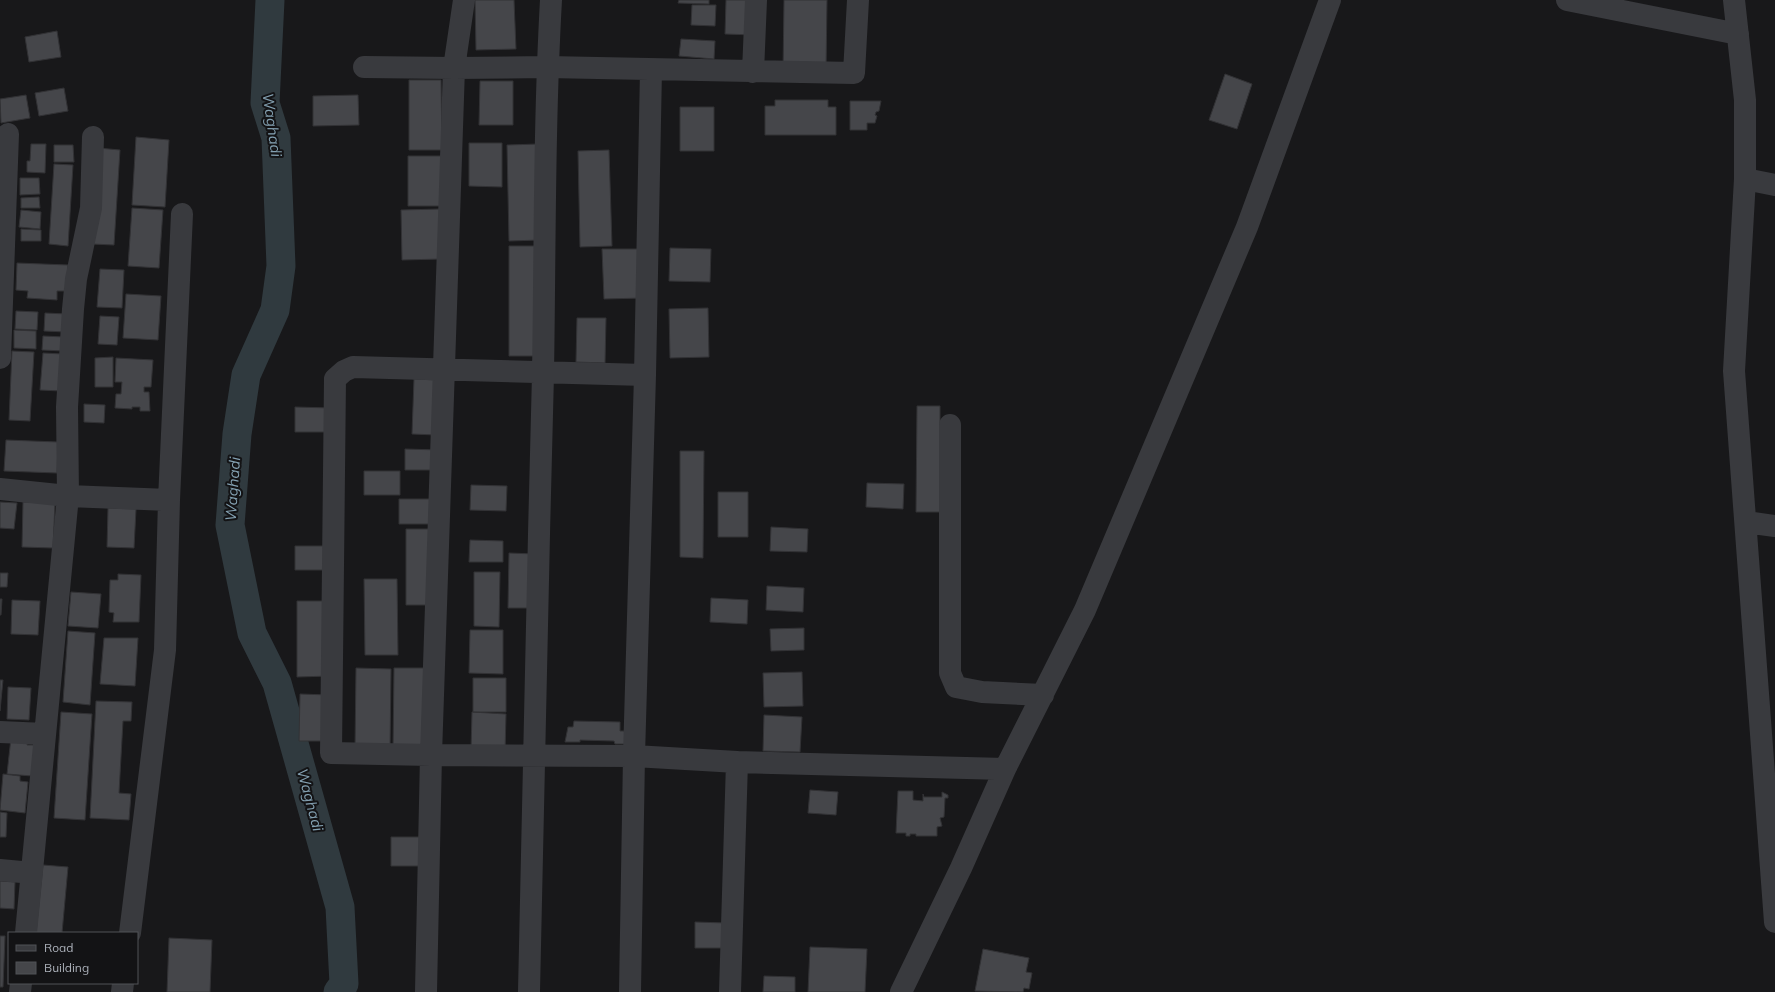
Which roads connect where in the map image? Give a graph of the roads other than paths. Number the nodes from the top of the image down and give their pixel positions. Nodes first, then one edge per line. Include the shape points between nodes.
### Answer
1 (464, 0) edge
2 (551, 0) edge
3 (756, 0) edge
4 (858, 0) edge
5 (1330, 0) edge
6 (1567, 0) edge
7 (1734, 0) edge
8 (1738, 34) junction
9 (364, 67) dead end
10 (547, 67) junction
11 (454, 68) junction
12 (651, 70) junction
13 (753, 72) junction
14 (8, 134) dead end
15 (93, 137) dead end
16 (1744, 179) junction
17 (1775, 185) edge
18 (182, 214) dead end
19 (0, 358) edge
20 (443, 370) junction
21 (542, 373) junction
22 (645, 375) junction
23 (950, 425) dead end
24 (0, 490) edge
25 (68, 496) junction
26 (169, 500) junction
27 (1746, 522) junction
28 (1775, 526) edge
29 (1043, 695) junction
30 (0, 732) edge
31 (45, 734) junction
32 (431, 755) junction
33 (634, 756) junction
34 (532, 757) junction
35 (737, 762) junction
36 (1005, 769) junction
37 (0, 870) edge
38 (32, 873) junction
39 (1775, 922) edge
40 (26, 932) edge
41 (130, 932) edge
42 (426, 992) edge
43 (529, 992) edge
44 (630, 992) edge
45 (730, 992) edge
46 (901, 992) edge

1 - 11 street
2 - 10 street
3 - 13 street
4 - 13 street via 854,73
5 - 29 street via 1247,227 1085,610
6 - 8 street
7 - 8 street
8 - 16 street via 1745,100
9 - 11 street
10 - 11 street
10 - 12 street
10 - 21 street
11 - 20 street
12 - 13 street
12 - 22 street
14 - 19 street
15 - 25 street via 91,208 76,279 73,309 67,407
16 - 17 street
16 - 27 street via 1734,371
18 - 26 street
20 - 21 street
20 - 32 street
20 - 32 street via 353,367 335,379 331,753
21 - 22 street
21 - 34 street
22 - 33 street
23 - 29 street via 950,673 956,687 982,692
24 - 25 street
25 - 26 street
25 - 31 street
26 - 41 street via 165,650
27 - 28 street
27 - 39 street
29 - 36 street
30 - 31 street
31 - 38 street
32 - 34 street
32 - 42 street
33 - 34 street
33 - 35 street
33 - 44 street
34 - 43 street
35 - 36 street
35 - 45 street
36 - 46 street
37 - 38 street
38 - 40 street

